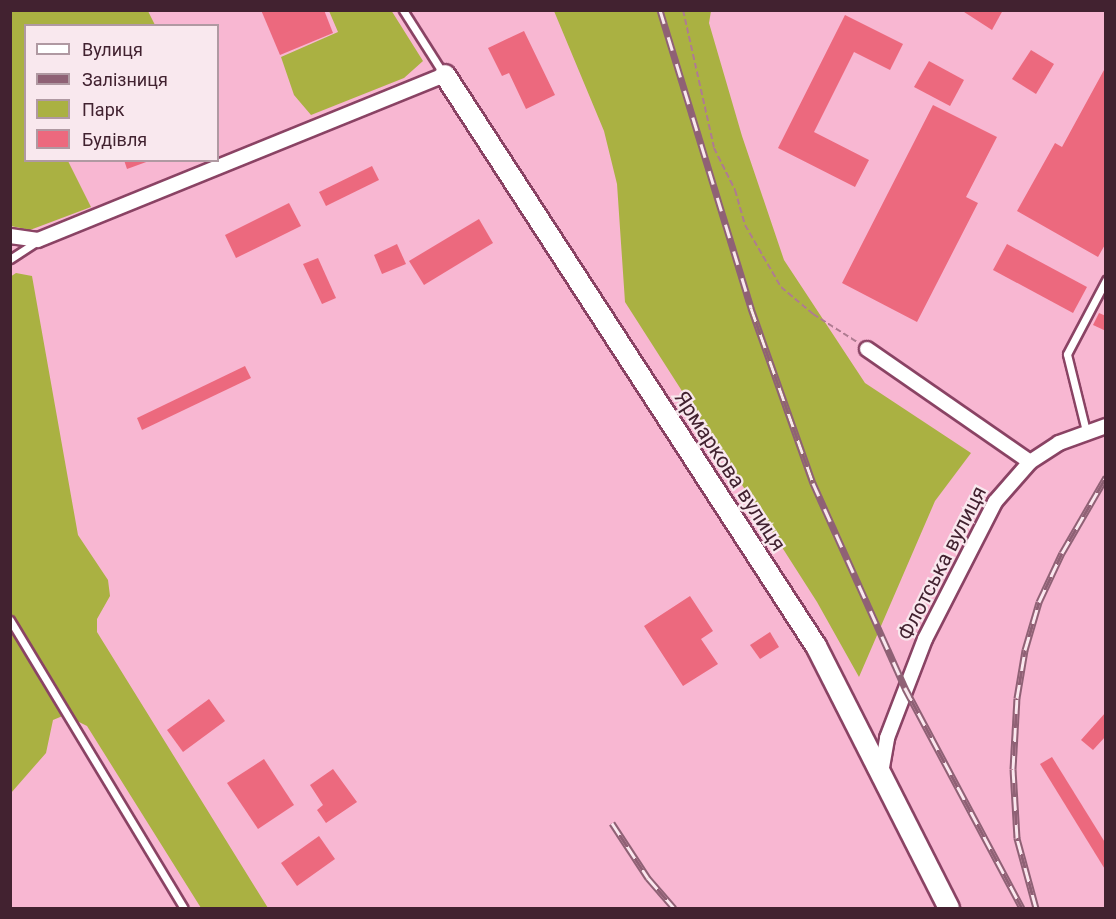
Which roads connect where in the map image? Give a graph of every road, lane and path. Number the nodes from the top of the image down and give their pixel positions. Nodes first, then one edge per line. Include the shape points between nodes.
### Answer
1 (403, 10) edge
2 (683, 10) edge
3 (445, 75) junction
4 (10, 236) edge
5 (38, 240) junction
6 (10, 259) edge
7 (1106, 280) edge
8 (867, 349) joint
9 (1106, 426) edge
10 (1086, 431) junction
11 (1030, 462) junction
12 (10, 620) edge
13 (881, 772) junction
14 (184, 909) edge
15 (950, 909) edge

1 - 3 lane
2 - 8 path via 714,148 735,190 745,225 781,287 813,314
3 - 5 street
3 - 13 street, Ярмаркова вулиця via 816,646
4 - 5 street
5 - 6 lane
7 - 10 lane via 1068,354
8 - 11 street
9 - 10 street, Флотська вулиця
10 - 11 street, Флотська вулиця
11 - 13 street, Флотська вулиця via 995,502 925,639 887,738
12 - 14 lane
13 - 15 street, Ярмаркова вулиця

